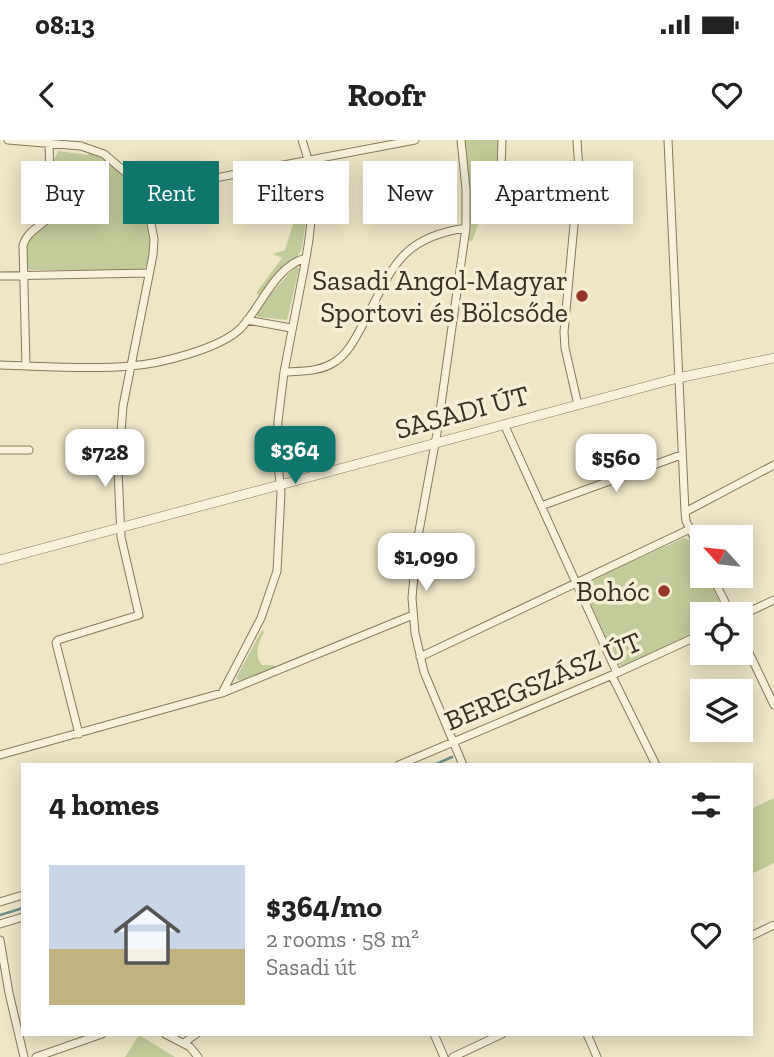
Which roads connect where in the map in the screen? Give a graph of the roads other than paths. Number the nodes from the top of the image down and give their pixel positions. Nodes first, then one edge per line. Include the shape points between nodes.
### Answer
1 (8, 140) edge
2 (415, 140) edge
3 (461, 140) edge
4 (502, 140) edge
5 (577, 140) edge
6 (668, 140) edge
7 (303, 141) edge
8 (49, 143) junction
9 (307, 161) edge
10 (312, 161) edge
11 (501, 161) edge
12 (123, 168) edge
13 (150, 224) edge
14 (310, 224) edge
15 (466, 228) junction
16 (306, 258) junction
17 (149, 274) junction
18 (0, 276) edge
19 (24, 276) junction
20 (247, 320) junction
21 (292, 328) junction
22 (774, 358) edge
23 (0, 365) edge
24 (26, 366) junction
25 (131, 366) junction
26 (284, 372) junction
27 (678, 378) junction
28 (578, 405) junction
29 (504, 424) junction
30 (434, 442) junction
31 (0, 450) edge
32 (29, 450) dead end
33 (681, 455) junction
34 (774, 466) edge
35 (281, 483) junction
36 (541, 506) junction
37 (685, 512) junction
38 (120, 527) junction
39 (690, 529) joint
40 (0, 561) edge
41 (577, 583) junction
42 (774, 600) edge
43 (753, 610) edge
44 (413, 615) junction
45 (690, 640) edge
46 (420, 657) junction
47 (753, 661) edge
48 (615, 674) junction
49 (222, 693) junction
50 (774, 705) edge
51 (79, 734) junction
52 (453, 742) junction
53 (0, 755) edge
54 (404, 763) edge
55 (462, 763) edge
56 (655, 763) edge
57 (21, 896) edge
58 (0, 902) edge
59 (21, 918) edge
60 (0, 924) edge
61 (774, 925) edge
62 (753, 935) edge
63 (0, 940) edge
64 (96, 1036) edge
65 (169, 1036) edge
66 (193, 1036) edge
67 (435, 1036) edge
68 (498, 1036) edge
69 (588, 1036) edge
70 (184, 1043) junction
71 (24, 1057) edge
72 (36, 1057) edge
73 (198, 1057) edge
74 (444, 1057) edge
75 (453, 1057) edge
76 (597, 1057) edge

1 - 8 street
2 - 10 street
3 - 15 street
4 - 11 street
5 - 28 street via 579,171 564,332
6 - 27 street
7 - 9 street
8 - 12 street via 81,146 104,154
8 - 19 street via 51,214 26,236
13 - 17 street via 154,239
14 - 16 street
15 - 26 street via 435,234 406,252 345,354 335,362 315,370
15 - 30 street
16 - 20 street via 281,275
16 - 21 street
17 - 19 street
17 - 25 street
18 - 19 street
19 - 24 street
20 - 21 street
20 - 25 street via 228,338 206,348
21 - 26 street
22 - 27 street, SASADI ÚT
23 - 24 street
24 - 25 street
25 - 38 street via 119,437
26 - 35 street via 277,437
27 - 28 street, SASADI ÚT
27 - 33 street
28 - 29 street, SASADI ÚT
29 - 30 street, SASADI ÚT
29 - 36 street
30 - 35 street, SASADI ÚT
30 - 44 street via 414,568
31 - 32 street
33 - 36 street
33 - 37 street
34 - 37 street
35 - 38 street, SASADI ÚT
35 - 49 street via 279,550 272,587 253,636
36 - 41 street
37 - 39 street
38 - 40 street, SASADI ÚT
38 - 51 street via 138,615 58,640 55,647
39 - 41 street
41 - 46 street
41 - 48 street
42 - 43 street
44 - 46 street
44 - 49 street
45 - 48 street, BEREGSZÁSZ ÚT
46 - 52 street
47 - 50 street
48 - 52 street, BEREGSZÁSZ ÚT
48 - 56 street
49 - 51 street
51 - 53 street
52 - 54 street, BEREGSZÁSZ ÚT
52 - 55 street
57 - 58 street
59 - 60 street
61 - 62 street
63 - 71 street
64 - 72 street
65 - 70 street
66 - 70 street
67 - 74 street
68 - 75 street
69 - 76 street
70 - 73 street

